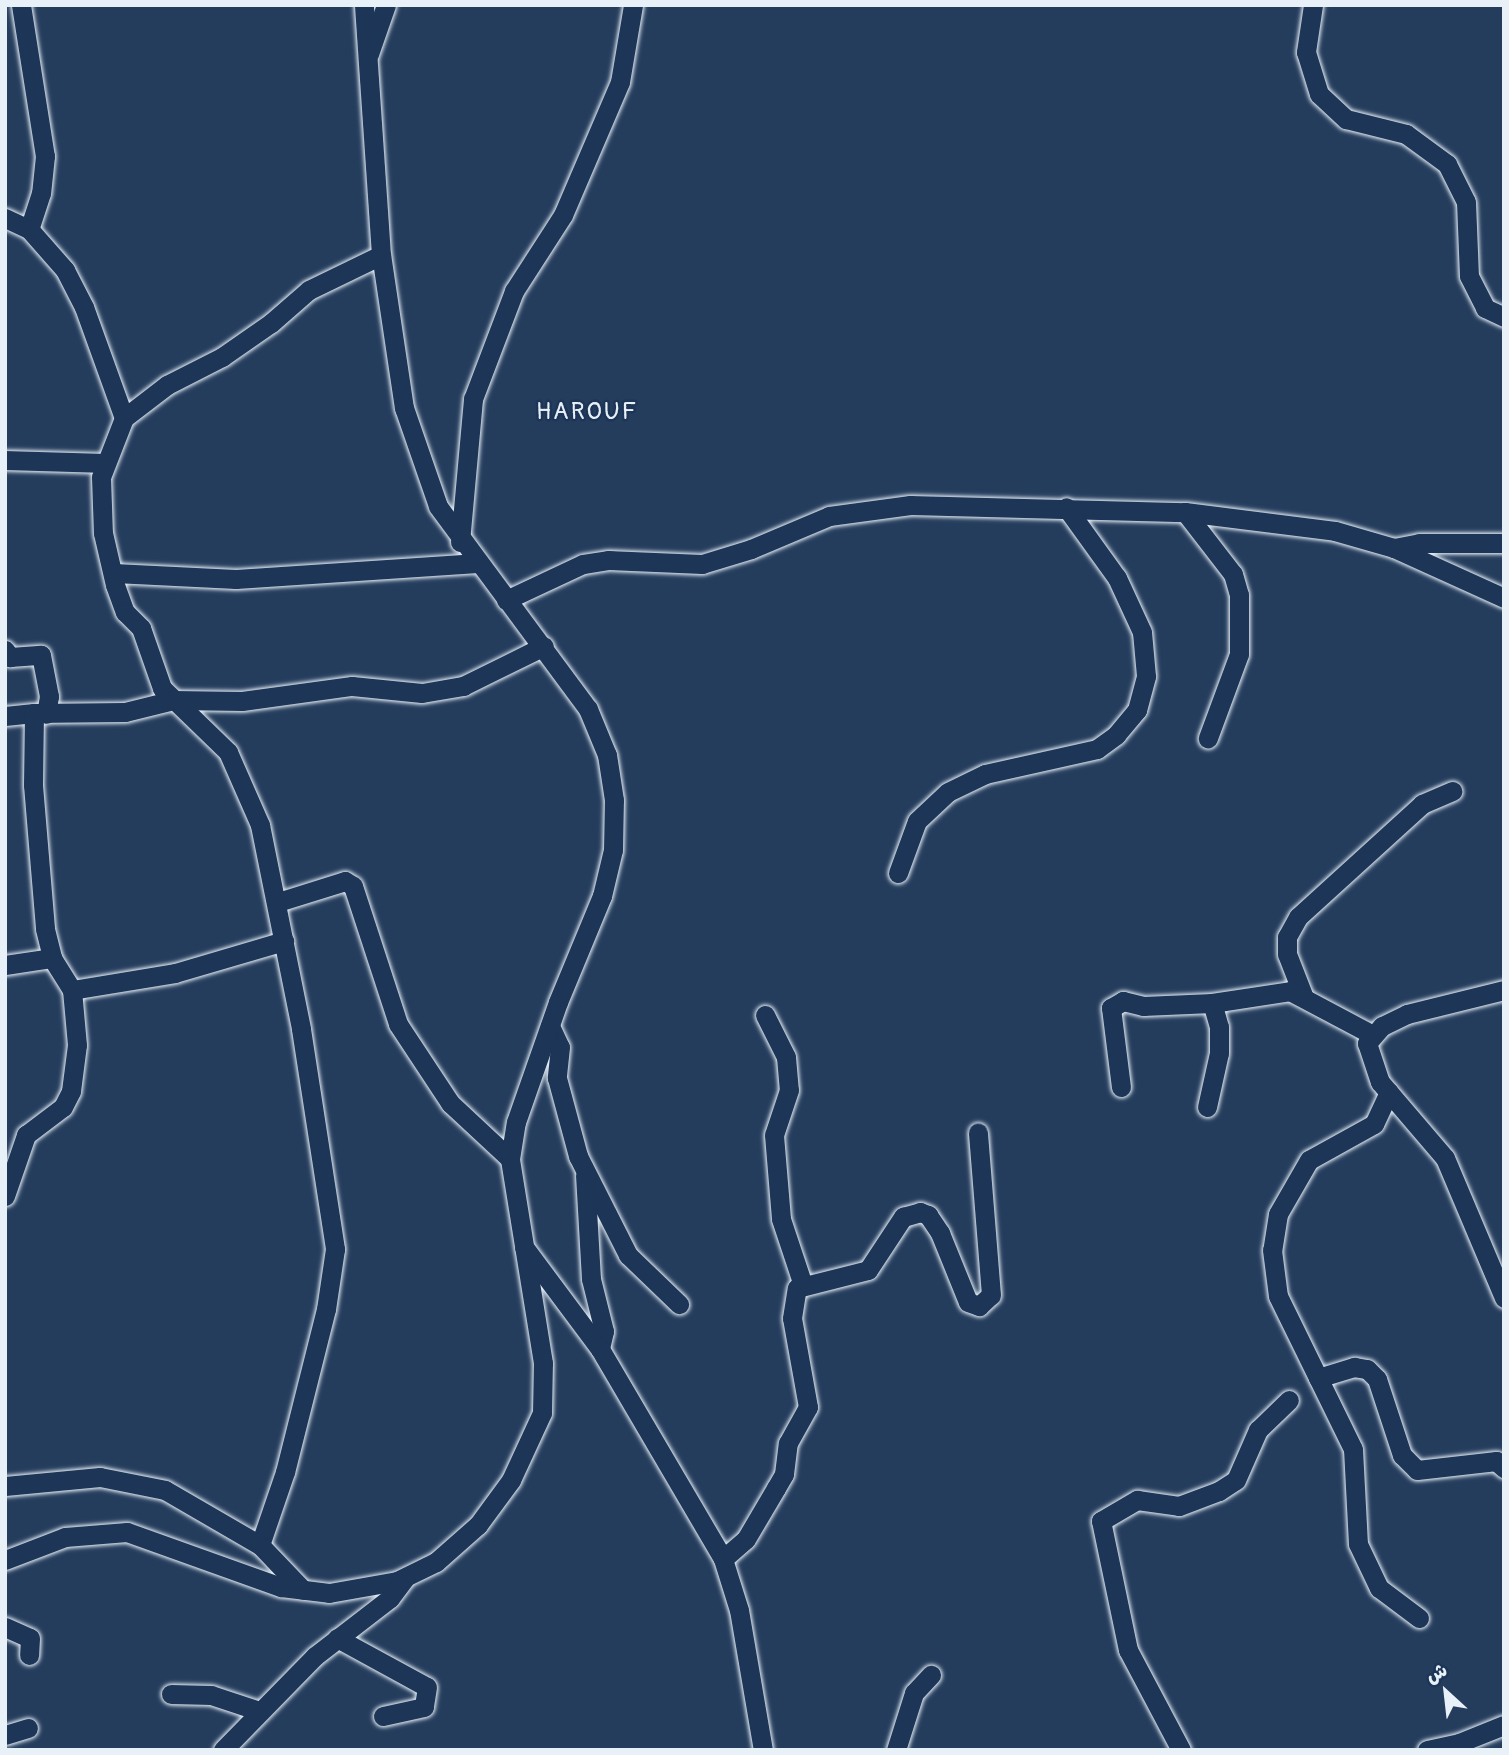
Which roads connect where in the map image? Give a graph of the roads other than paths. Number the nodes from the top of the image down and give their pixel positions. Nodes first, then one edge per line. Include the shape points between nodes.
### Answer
1 (21, 5) edge
2 (364, 5) edge
3 (386, 5) edge
4 (633, 5) edge
5 (1313, 5) edge
6 (366, 61) junction
7 (5, 218) edge
8 (29, 229) junction
9 (381, 256) junction
10 (1504, 317) edge
11 (124, 418) junction
12 (5, 460) edge
13 (106, 463) junction
14 (1066, 507) junction
15 (1185, 512) junction
16 (460, 542) junction
17 (1504, 543) edge
18 (1394, 548) junction
19 (477, 563) junction
20 (114, 573) junction
21 (1504, 598) edge
22 (506, 600) junction
23 (544, 646) junction
24 (5, 650) edge
25 (174, 700) junction
26 (40, 714) junction
27 (5, 716) edge
28 (1208, 738) dead end
29 (1452, 791) dead end
30 (898, 873) dead end
31 (278, 902) junction
32 (284, 941) junction
33 (52, 958) junction
34 (5, 964) edge
35 (72, 990) junction
36 (1504, 990) edge
37 (1303, 995) junction
38 (1212, 1003) junction
39 (765, 1015) dead end
40 (550, 1026) junction
41 (1371, 1034) junction
42 (1121, 1087) dead end
43 (1389, 1092) junction
44 (1208, 1107) dead end
45 (978, 1133) dead end
46 (510, 1159) junction
47 (585, 1169) junction
48 (5, 1196) edge
49 (524, 1246) junction
50 (803, 1285) junction
51 (1504, 1298) edge
52 (679, 1304) dead end
53 (600, 1349) junction
54 (1318, 1378) junction
55 (1289, 1400) dead end
56 (1504, 1468) edge
57 (5, 1486) edge
58 (260, 1545) junction
59 (723, 1559) junction
60 (5, 1560) edge
61 (406, 1577) junction
62 (303, 1590) junction
63 (1419, 1618) dead end
64 (5, 1627) edge
65 (337, 1638) junction
66 (29, 1655) dead end
67 (931, 1675) dead end
68 (171, 1694) dead end
69 (259, 1712) junction
70 (383, 1716) dead end
71 (1504, 1725) edge
72 (28, 1728) dead end
73 (5, 1735) edge
74 (223, 1750) edge
75 (763, 1750) edge
76 (896, 1750) edge
77 (1181, 1750) edge
78 (1427, 1750) edge

1 - 8 street via 45,156 41,193
2 - 6 street
3 - 6 street
4 - 16 street via 620,82 563,215 514,291 473,399
5 - 10 street via 1306,52 1319,94 1346,119 1406,134 1447,164 1466,202 1469,276 1485,308
6 - 9 street
7 - 8 street
8 - 11 street via 65,270 84,307
9 - 11 street via 309,290 222,357 167,385
9 - 16 street via 404,408 438,506
11 - 13 street
12 - 13 street
13 - 20 street via 100,497 103,533
14 - 15 street
14 - 22 street via 910,505 851,511 702,564 608,560 583,564
14 - 30 street via 1112,569 1142,632 1146,676 1137,710 1097,749 997,770 948,792 917,821
15 - 18 street via 1335,531
15 - 28 street via 1233,574 1239,595 1239,654
16 - 19 street
17 - 18 street via 1419,543
18 - 21 street
19 - 20 street via 236,579
19 - 22 street
20 - 25 street via 125,612 141,628 154,671
22 - 23 street
23 - 25 street via 463,687 422,693 352,686 242,701
23 - 40 street via 588,709 607,755 615,825 602,896
24 - 26 street via 10,657 41,655 49,696
25 - 26 street via 125,712
25 - 31 street via 215,738 238,771 260,825
26 - 27 street
26 - 33 street via 37,832 45,929
29 - 37 street via 1422,804 1298,918 1287,937 1287,954
31 - 32 street
31 - 46 street via 345,881 353,886 398,1024 450,1102
32 - 35 street via 175,973
32 - 58 street via 335,1249 327,1309 285,1472
33 - 34 street
33 - 35 street
35 - 48 street via 77,1045 71,1091 63,1107 26,1135
36 - 41 street via 1407,1014
37 - 38 street via 1276,991
37 - 41 street
38 - 42 street via 1143,1006 1123,1001 1111,1009
38 - 44 street via 1219,1027 1219,1053
39 - 50 street via 786,1057 789,1090 774,1135 781,1219
40 - 46 street via 516,1122
40 - 47 street via 560,1047 559,1090
41 - 43 street via 1369,1056
43 - 51 street via 1444,1158
43 - 54 street via 1374,1124 1309,1160 1278,1214 1272,1250 1278,1296
45 - 50 street via 992,1274 988,1300 975,1306 968,1302 940,1233 928,1215 920,1212 903,1217 868,1270
46 - 49 street
47 - 52 street via 628,1255
47 - 53 street via 591,1279 604,1332
49 - 53 street
49 - 61 street via 543,1363 542,1413 516,1472 478,1525 436,1562
50 - 59 street via 793,1293 792,1318 808,1407 788,1443 784,1474 746,1539
53 - 59 street
54 - 56 street via 1354,1367 1367,1369 1377,1379 1402,1455 1417,1470 1496,1461
54 - 63 street via 1353,1450 1358,1544 1378,1588
55 - 77 street via 1258,1430 1236,1480 1219,1491 1180,1506 1137,1500 1101,1521 1128,1650
57 - 58 street via 100,1477 136,1481 165,1490
58 - 62 street
59 - 75 street via 739,1610
60 - 62 street via 65,1537 127,1532 281,1587
61 - 62 street via 363,1591
61 - 65 street via 390,1598
64 - 66 street via 30,1638
65 - 69 street
65 - 70 street via 427,1687 424,1707
67 - 76 street via 914,1693
68 - 69 street via 211,1695
69 - 74 street
71 - 78 street
72 - 73 street

